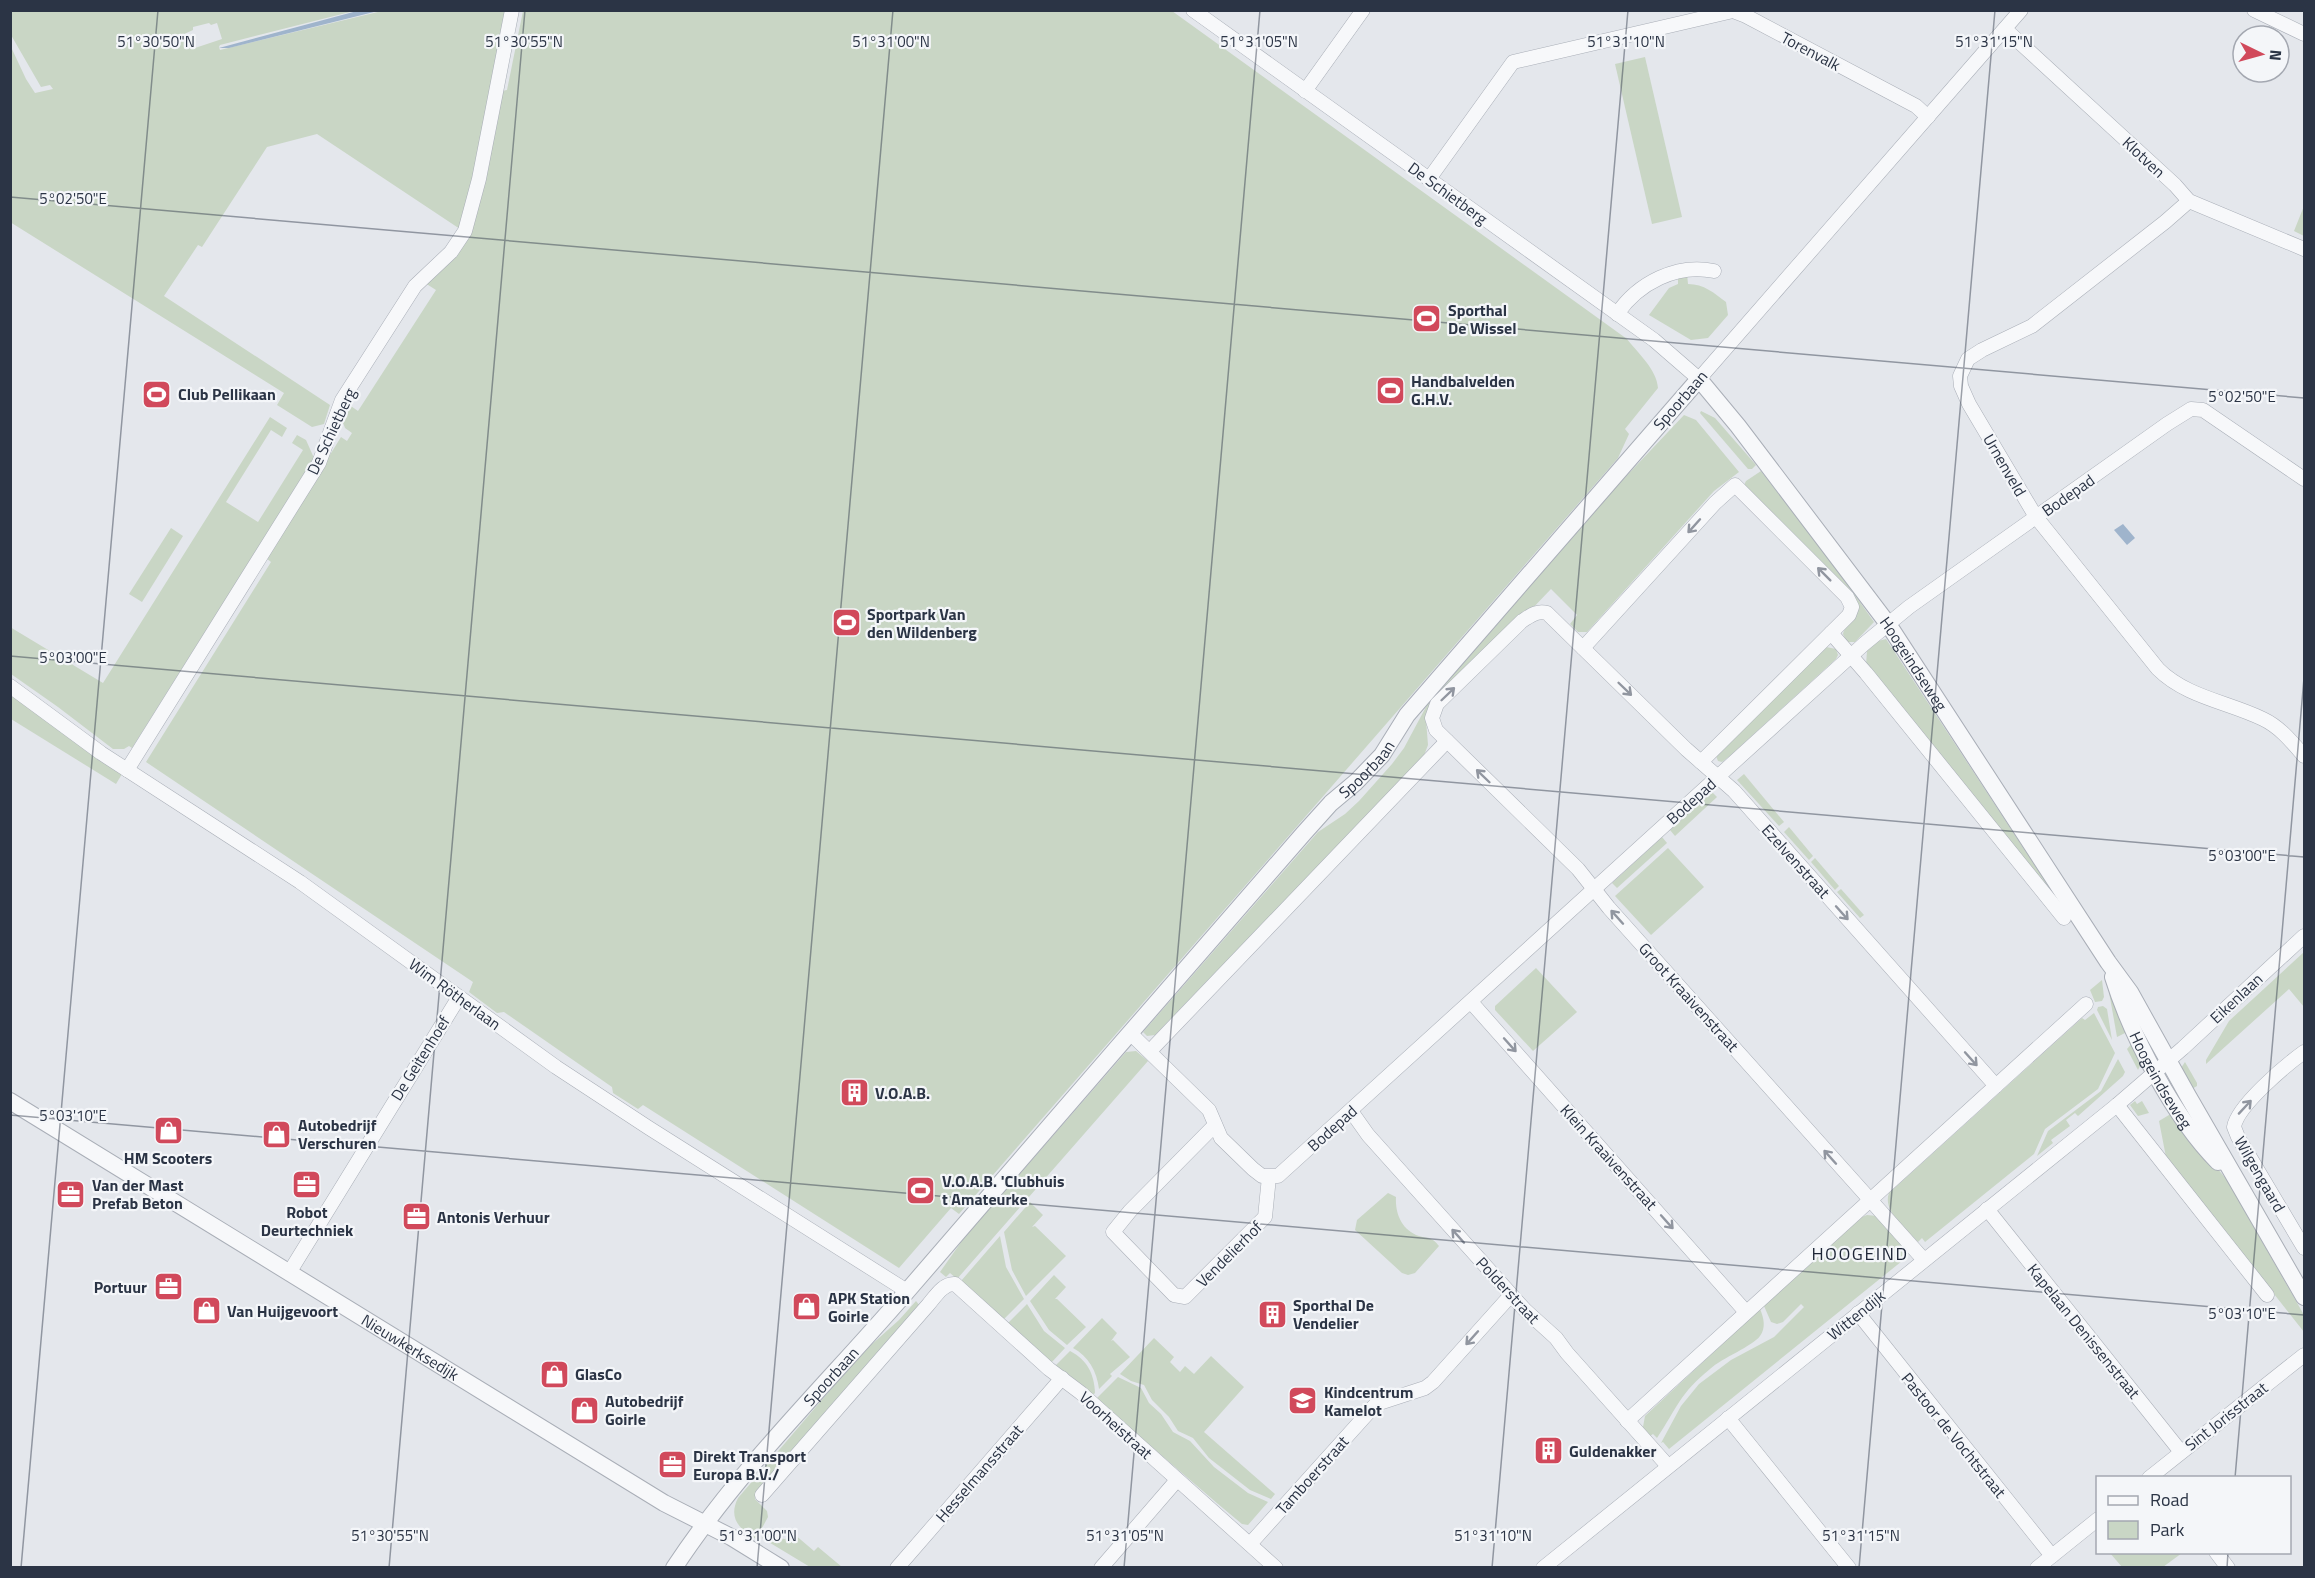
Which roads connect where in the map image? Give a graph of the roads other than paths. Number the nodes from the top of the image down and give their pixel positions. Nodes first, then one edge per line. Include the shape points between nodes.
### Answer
1 (512, 10) edge
2 (1193, 10) edge
3 (1363, 10) edge
4 (2021, 10) edge
5 (2254, 10) edge
6 (2005, 29) junction
7 (2304, 34) edge
8 (1305, 91) junction
9 (1928, 117) junction
10 (1429, 179) junction
11 (2189, 201) junction
12 (2304, 249) edge
13 (1714, 271) dead end
14 (1617, 314) junction
15 (1699, 380) junction
16 (2304, 479) edge
17 (2036, 517) junction
18 (1888, 624) junction
19 (1831, 633) junction
20 (1583, 648) junction
21 (1851, 656) junction
22 (10, 686) edge
23 (1447, 741) junction
24 (2304, 756) edge
25 (1701, 762) junction
26 (127, 770) junction
27 (1718, 777) junction
28 (1594, 889) junction
29 (2064, 918) dead end
30 (2304, 936) edge
31 (459, 997) junction
32 (1471, 1002) junction
33 (2086, 1004) dead end
34 (1130, 1033) junction
35 (1150, 1051) junction
36 (2304, 1052) edge
37 (2162, 1066) junction
38 (1996, 1086) junction
39 (10, 1101) edge
40 (2117, 1105) junction
41 (1351, 1111) junction
42 (1215, 1125) junction
43 (1269, 1177) junction
44 (1870, 1200) junction
45 (1987, 1209) junction
46 (2304, 1248) edge
47 (1924, 1260) junction
48 (289, 1273) junction
49 (955, 1284) joint
50 (907, 1291) junction
51 (2267, 1294) dead end
52 (1511, 1295) junction
53 (2304, 1297) edge
54 (1746, 1312) junction
55 (1858, 1313) junction
56 (2302, 1361) edge
57 (1062, 1378) junction
58 (1728, 1418) junction
59 (1627, 1420) junction
60 (2181, 1452) junction
61 (1668, 1466) junction
62 (2153, 1476) edge
63 (1177, 1480) junction
64 (762, 1495) dead end
65 (2096, 1520) edge
66 (704, 1523) junction
67 (1250, 1544) junction
68 (2218, 1554) edge
69 (2052, 1556) junction
70 (1556, 1557) junction
71 (674, 1568) edge
72 (781, 1568) edge
73 (897, 1568) edge
74 (1101, 1568) edge
75 (1276, 1568) edge
76 (1543, 1568) edge
77 (1566, 1568) edge
78 (1848, 1568) edge
79 (2037, 1568) edge
80 (2228, 1568) edge

1 - 26 street, De Schietberg via 465,231 451,252 415,286 342,400 319,463
2 - 8 street, De Schietberg
3 - 8 street
4 - 6 street, Spoorbaan
5 - 7 street
6 - 9 street, Spoorbaan
6 - 11 street, Klotven
8 - 10 street, De Schietberg
9 - 10 street, Torenvalk via 1916,106 1733,11 1513,62
9 - 15 street, Spoorbaan
10 - 14 street, De Schietberg
11 - 12 street, Klotven
11 - 17 street, Urnenveld via 2032,326 1975,354 1963,367 1961,386 1966,398
13 - 14 street via 1700,268 1657,277 1631,296
14 - 15 street, De Schietberg via 1671,353
15 - 18 street, Hoogeindseweg
15 - 34 street, Spoorbaan via 1407,715 1382,755 1330,803
16 - 17 street, Bodepad via 2212,415 2191,410
17 - 18 street, Bodepad
17 - 24 street, Urnenveld via 2164,675 2177,685 2265,719
18 - 21 street, Bodepad
18 - 37 street, Hoogeindseweg via 2130,992
19 -> 20 street via 1849,615 1852,607 1847,597 1735,484
19 - 21 street
19 - 25 street, Bodepad
23 -> 20 street via 1433,724 1437,704 1522,621 1542,611 1547,613
20 -> 25 street, Ezelvenstraat
21 - 27 street, Bodepad
21 - 29 street
22 - 26 street, Wim Rötherlaan
28 -> 23 street, Groot Kraaivenstraat via 1578,868
23 - 35 street
25 - 27 street, Ezelvenstraat
26 - 31 street, Wim Rötherlaan via 300,882
27 - 28 street, Bodepad
27 -> 38 street, Ezelvenstraat
28 - 32 street, Bodepad
44 -> 28 street, Groot Kraaivenstraat
30 - 37 street, Eikenlaan
31 - 48 street, De Geitenhoef
31 - 50 street, Wim Rötherlaan via 556,1067
32 - 41 street, Bodepad
32 -> 54 street, Klein Kraaivenstraat
33 - 38 street
34 - 35 street
34 - 50 street, Spoorbaan
35 - 42 street via 1209,1110
46 -> 36 street, Wilgengaard via 2234,1127 2240,1111
37 - 40 street, Wittendijk
37 - 53 street, Hoogeindseweg via 2239,1183
38 - 44 street
39 - 48 street, Nieuwkerksedijk
40 - 45 street, Wittendijk
40 - 51 street
41 - 43 street, Bodepad via 1288,1168
52 -> 41 street, Polderstraat
42 - 43 street via 1221,1138 1253,1169
42 - 43 street, Vendelierhof via 1113,1232 1174,1294 1185,1297 1265,1217
44 - 47 street, Groot Kraaivenstraat
44 - 54 street
45 - 47 street, Wittendijk
45 - 60 street, Kapelaan Denissenstraat
47 - 55 street, Wittendijk
48 - 66 street, Nieuwkerksedijk via 664,1503
49 - 57 street, Voorheistraat
49 - 64 street, Spoorbaan via 949,1284 935,1296
50 - 66 street, Spoorbaan
52 - 59 street, Polderstraat via 1556,1338
52 -> 67 street, Tamboerstraat via 1433,1382 1376,1404
54 - 59 street
55 - 58 street, Wittendijk
55 - 69 street, Pastoor de Vochtstraat
56 - 60 street, Sint Jorisstraat
57 - 63 street, Voorheistraat
57 - 73 street, Hesselmansstraat
58 - 61 street, Wittendijk
58 - 78 street
59 - 61 street, Polderstraat
60 - 62 street, Sint Jorisstraat
61 - 70 street, Wittendijk
63 - 67 street, Voorheistraat
63 - 74 street
65 - 69 street
66 - 71 street, Spoorbaan
66 - 72 street, Nieuwkerksedijk
67 - 75 street, Voorheistraat
68 - 80 street
69 - 79 street
70 - 76 street, Wittendijk
70 - 77 street

